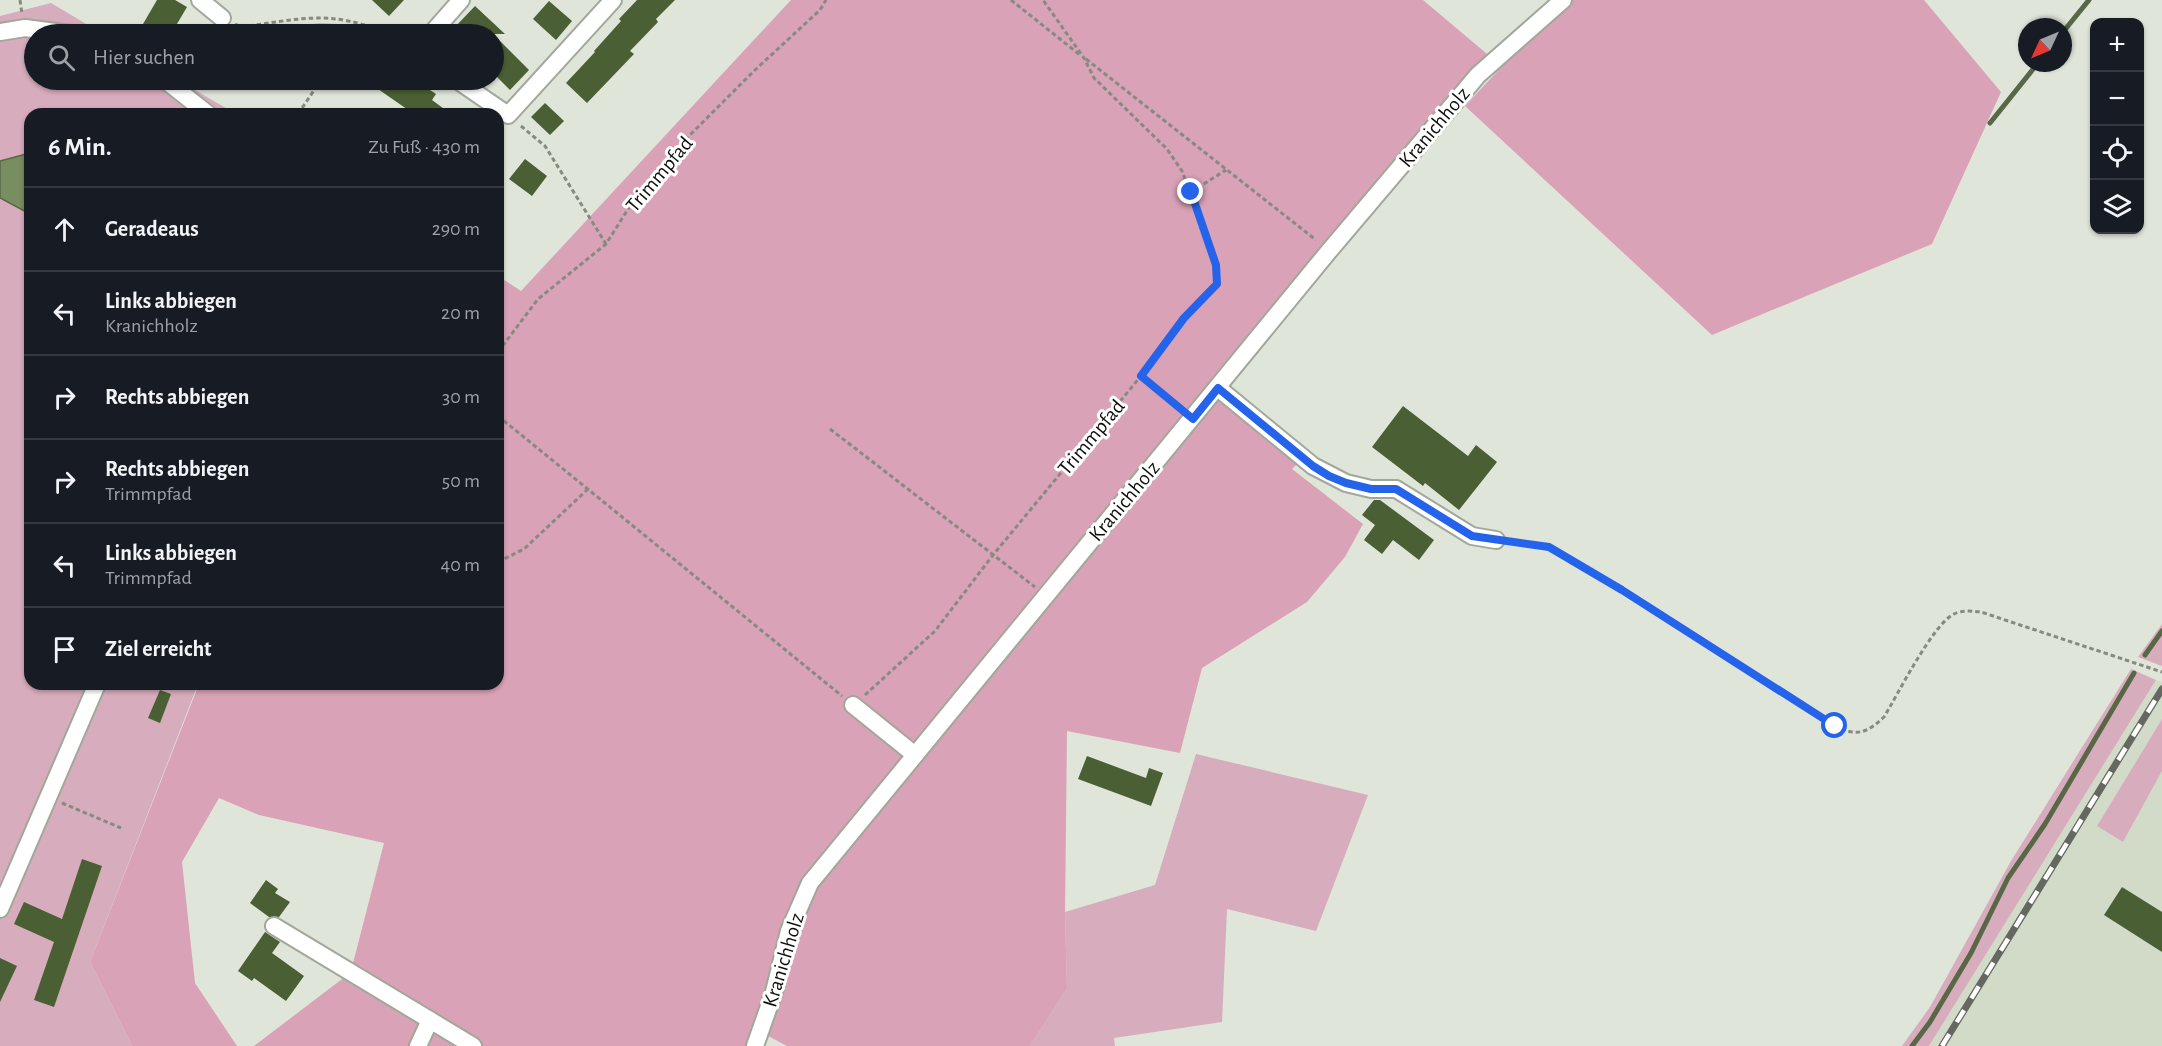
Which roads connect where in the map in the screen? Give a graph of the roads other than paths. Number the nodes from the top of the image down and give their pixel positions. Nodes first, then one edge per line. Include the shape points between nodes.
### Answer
1 (200, 0) edge
2 (460, 0) edge
3 (613, 0) edge
4 (1563, 0) edge
5 (222, 18) road end
6 (439, 24) edge
7 (24, 28) edge
8 (0, 32) edge
9 (178, 90) edge
10 (472, 90) edge
11 (200, 108) edge
12 (498, 108) edge
13 (504, 112) edge
14 (1218, 388) junction
15 (1496, 540) road end
16 (94, 690) edge
17 (853, 705) road end
18 (915, 755) junction
19 (0, 909) edge
20 (274, 926) dead end
21 (430, 1020) junction
22 (762, 1044) edge
23 (418, 1046) edge
24 (473, 1046) edge

1 - 5 street
2 - 6 street
3 - 13 street via 508,115
4 - 14 street, Kranichholz via 1479,75
7 - 8 street
9 - 11 street
10 - 12 street
14 - 15 street via 1329,476 1371,489 1396,489 1472,536
14 - 18 street, Kranichholz
16 - 19 street
17 - 18 street
18 - 22 street, Kranichholz via 810,883 789,931
20 - 21 street
21 - 23 street
21 - 24 street

